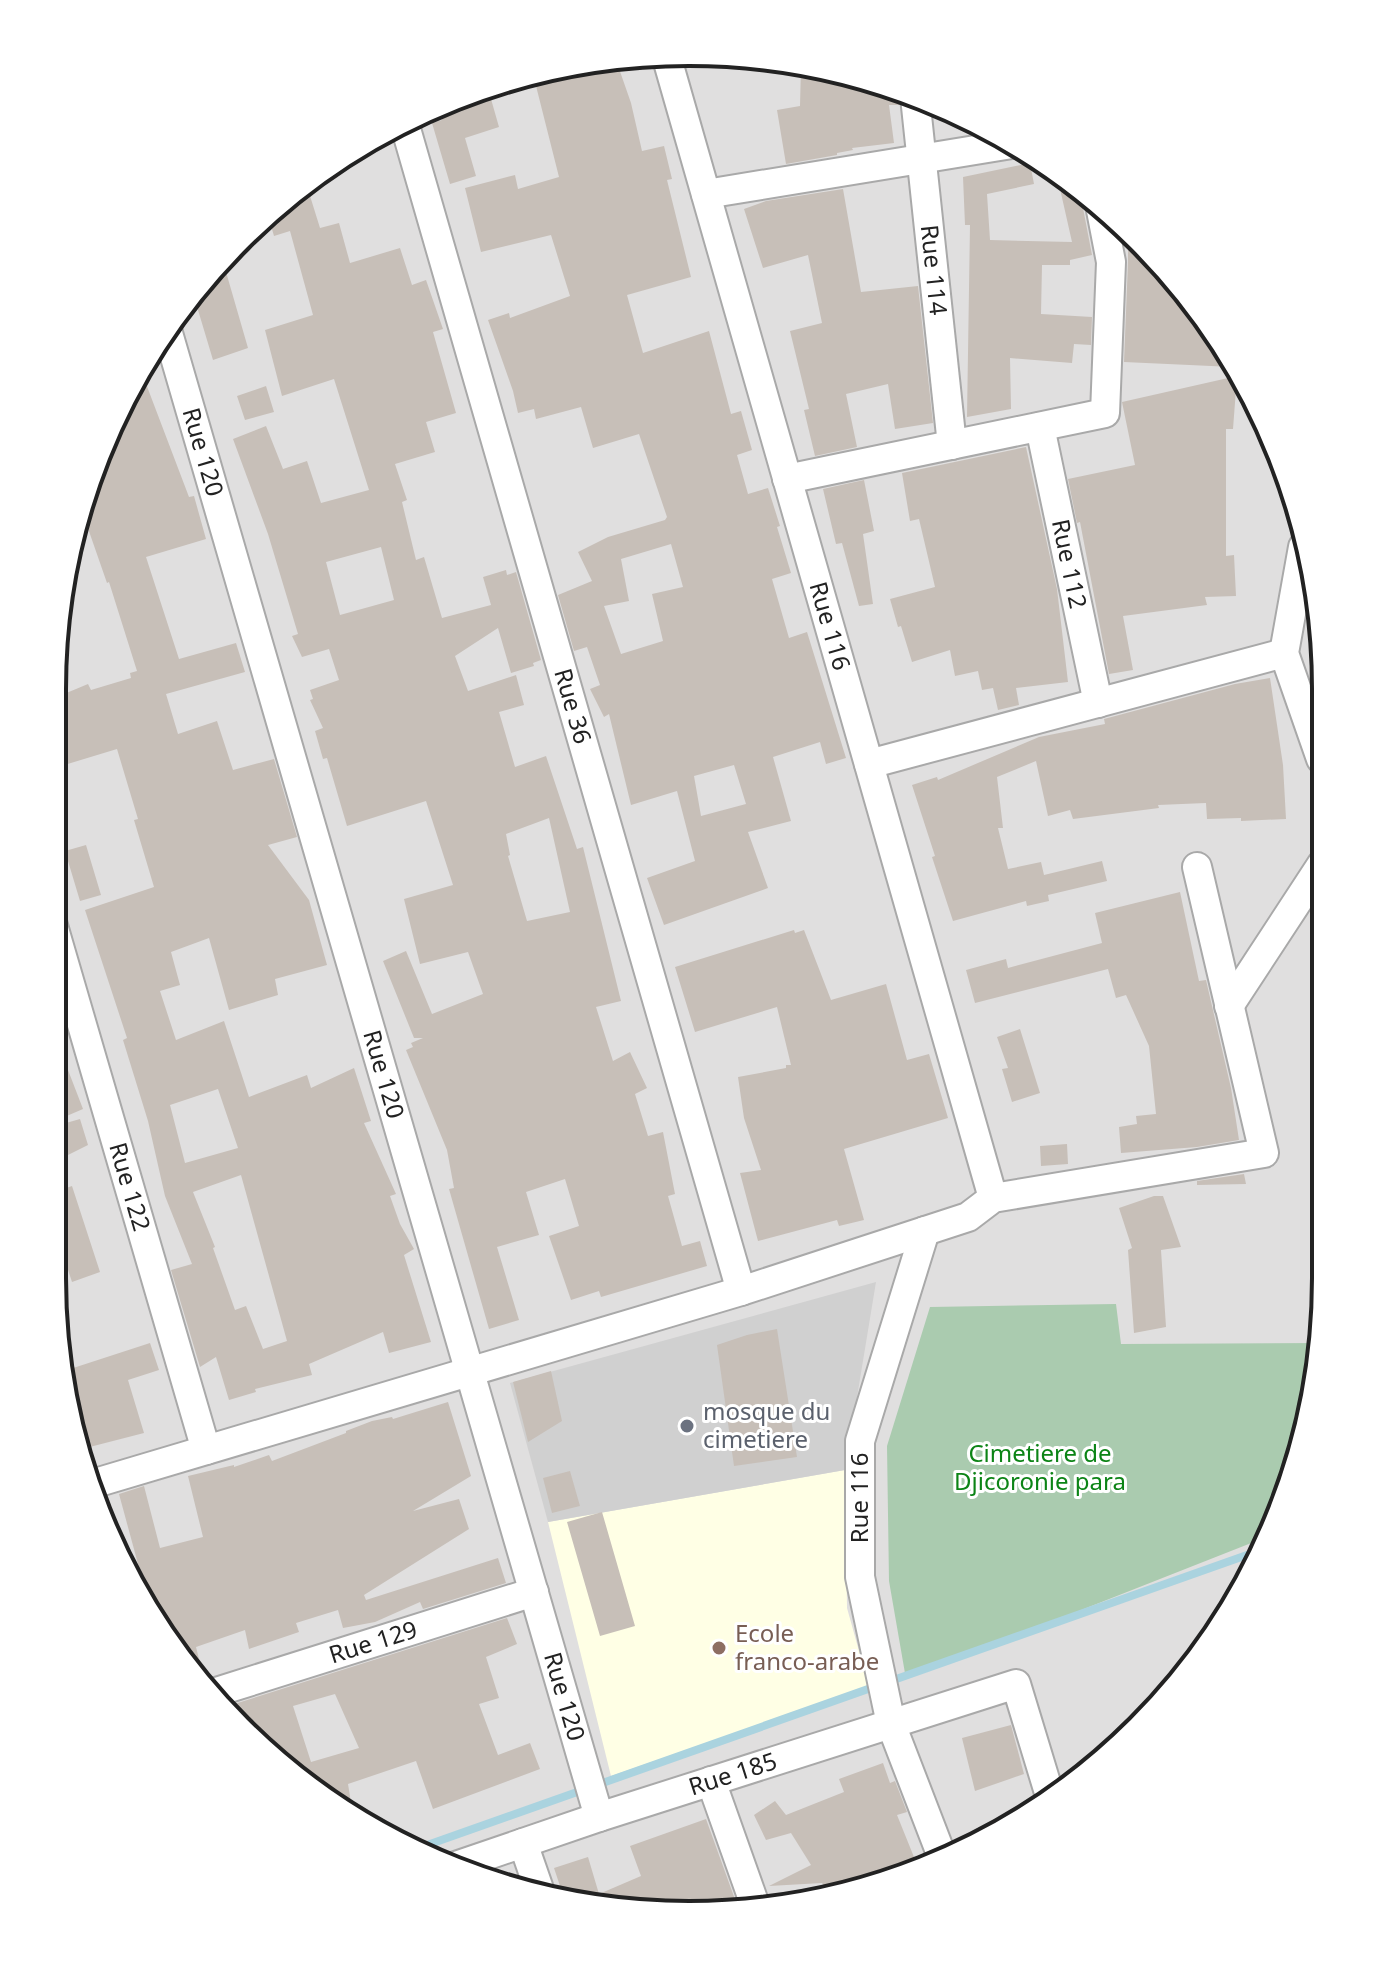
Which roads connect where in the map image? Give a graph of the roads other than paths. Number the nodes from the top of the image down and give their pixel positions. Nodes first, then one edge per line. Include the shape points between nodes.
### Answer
1 (669, 66) edge
2 (916, 109) edge
3 (407, 133) edge
4 (996, 147) edge
5 (922, 158) junction
6 (706, 194) junction
7 (1104, 224) edge
8 (171, 343) edge
9 (1040, 427) junction
10 (952, 445) junction
11 (787, 479) junction
12 (1300, 566) edge
13 (1284, 653) junction
14 (1098, 703) junction
15 (1312, 733) edge
16 (869, 764) junction
17 (1197, 867) dead end
18 (1312, 879) edge
19 (66, 970) edge
20 (1229, 1006) junction
21 (993, 1198) junction
22 (925, 1231) junction
23 (741, 1291) junction
24 (470, 1372) junction
25 (206, 1450) junction
26 (100, 1482) edge
27 (534, 1592) junction
28 (222, 1690) edge
29 (891, 1724) junction
30 (711, 1781) junction
31 (1047, 1787) edge
32 (599, 1817) junction
33 (523, 1843) junction
34 (939, 1849) edge
35 (470, 1861) edge
36 (537, 1882) edge
37 (752, 1898) edge

1 - 6 street, Rue 116
2 - 5 street, Rue 114
3 - 23 street, Rue 36
4 - 5 street
5 - 6 street
5 - 10 street, Rue 114
6 - 11 street, Rue 116
7 - 9 street via 1111,262 1105,413
8 - 24 street, Rue 120
9 - 10 street
9 - 14 street, Rue 112
10 - 11 street
11 - 16 street, Rue 116
12 - 13 street
13 - 14 street
13 - 15 street
14 - 16 street
16 - 21 street, Rue 116
17 - 20 street
18 - 20 street
19 - 25 street, Rue 122
20 - 21 street via 1264,1153
21 - 22 street via 968,1217
22 - 23 street
22 - 29 street, Rue 116 via 860,1441 860,1577
23 - 24 street
24 - 25 street
24 - 27 street, Rue 120
25 - 26 street
27 - 28 street, Rue 129
27 - 32 street, Rue 120
29 - 30 street, Rue 185
29 - 31 street, Rue 185 via 1016,1684
29 - 34 street, Rue 116
30 - 32 street, Rue 185
30 - 37 street
32 - 33 street, Rue 185
33 - 35 street, Rue 185
33 - 36 street

